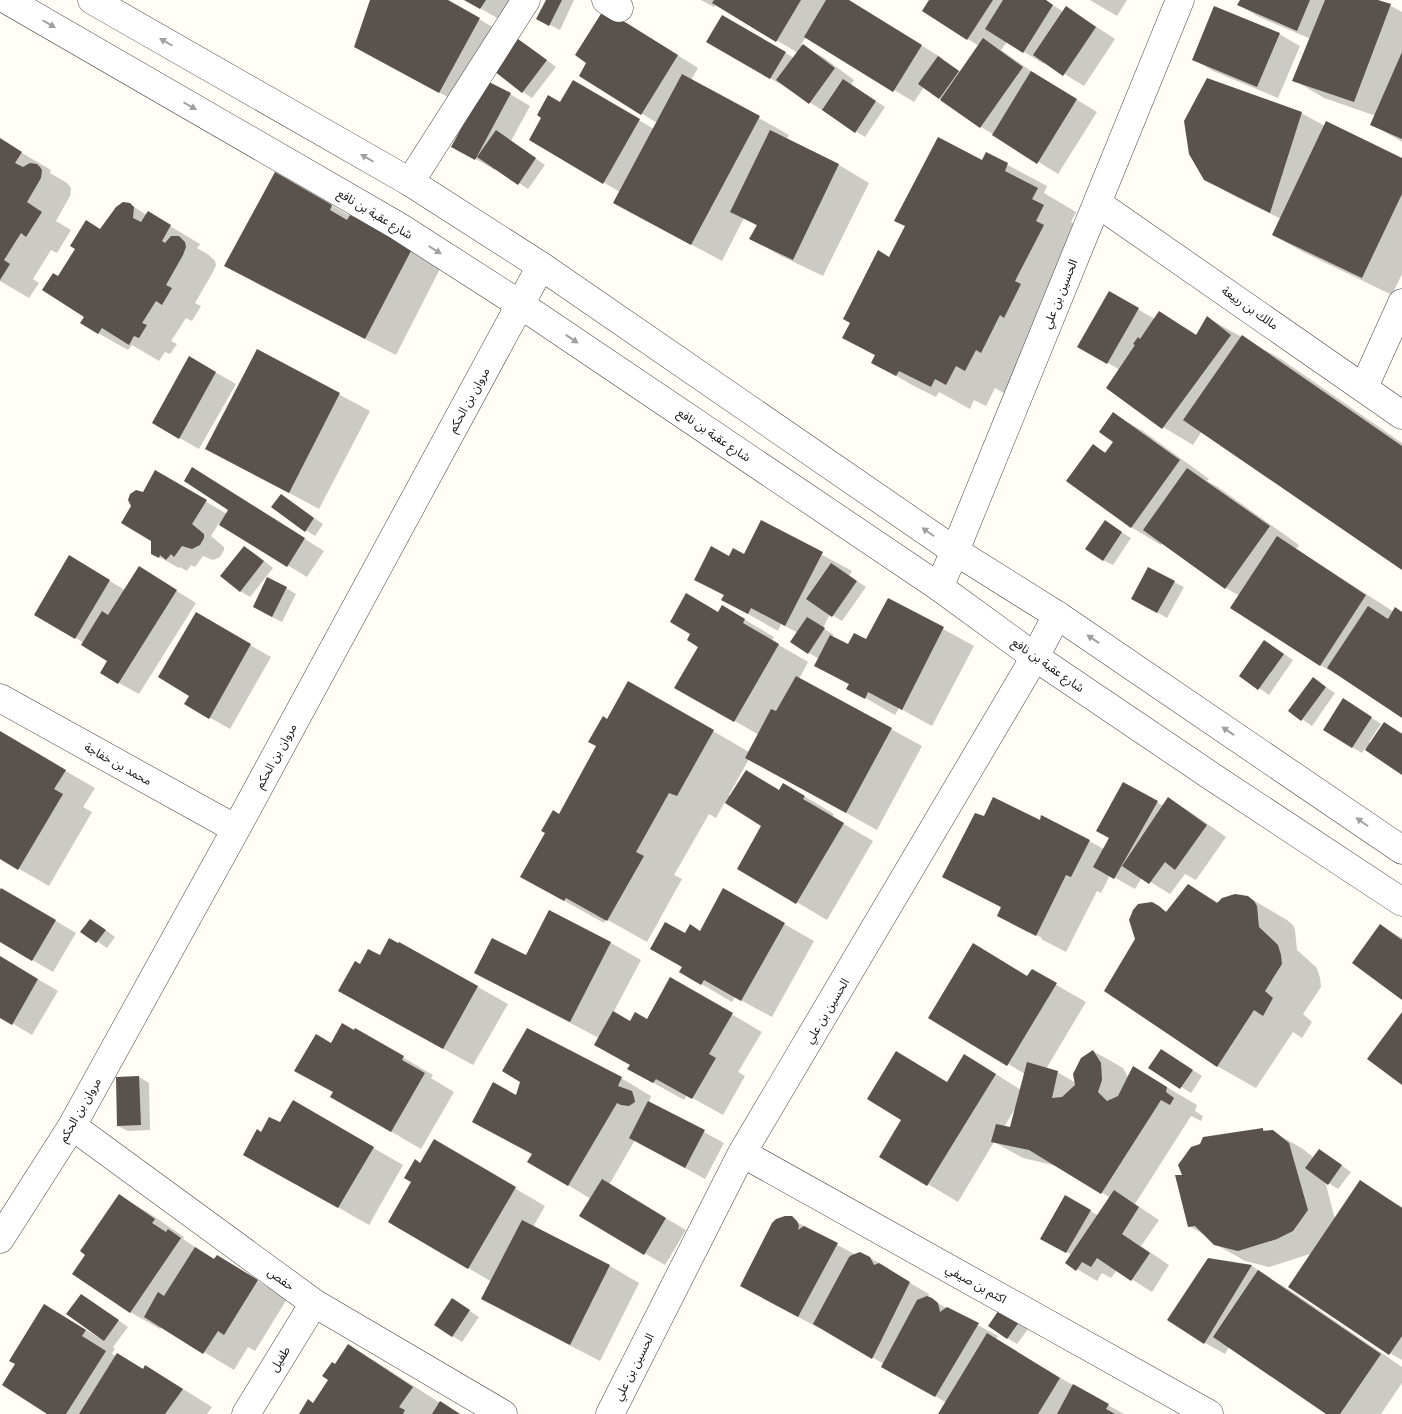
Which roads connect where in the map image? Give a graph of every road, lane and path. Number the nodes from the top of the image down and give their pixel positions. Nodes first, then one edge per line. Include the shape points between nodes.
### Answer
1 (7, 0) edge
2 (92, 0) edge
3 (526, 0) edge
4 (1180, 0) edge
5 (410, 182) junction
6 (1097, 202) junction
7 (541, 266) junction
8 (1402, 303) edge
9 (521, 305) junction
10 (1364, 387) junction
11 (1402, 415) edge
12 (955, 551) junction
13 (939, 587) junction
14 (1057, 615) junction
15 (1035, 657) junction
16 (0, 698) edge
17 (236, 829) junction
18 (1402, 850) edge
19 (1402, 902) edge
20 (72, 1126) junction
21 (742, 1153) junction
22 (0, 1239) edge
23 (314, 1303) junction
24 (246, 1414) edge
25 (503, 1414) edge
26 (610, 1414) edge
27 (1209, 1414) edge

1 -> 9 street, شارع عقبة بن نافع via 398,226
5 -> 2 street
3 - 5 street
4 - 6 street, الحسين بن علي
5 - 7 street
6 - 10 street, مالك بن ربيعة
6 - 12 street, الحسين بن علي
7 - 9 street, مروان بن الحكم
12 -> 7 street
8 - 10 street
9 -> 13 street, شارع عقبة بن نافع
9 - 17 street, مروان بن الحكم
10 - 11 street, مالك بن ربيعة
12 - 13 street, الحسين بن علي
12 - 14 street
13 - 15 street, شارع عقبة بن نافع
14 - 15 street, الحسين بن علي
18 -> 14 street
15 - 19 street, شارع عقبة بن نافع
15 - 21 street, الحسين بن علي
16 - 17 street, محمد بن خفاجة
17 - 20 street, مروان بن الحكم
20 - 22 street, مروان بن الحكم
20 - 23 street, حفص
21 - 26 street, الحسين بن علي
21 - 27 street, اكثم بن صيفي
23 - 24 street, طفيل
23 - 25 street, حفص

